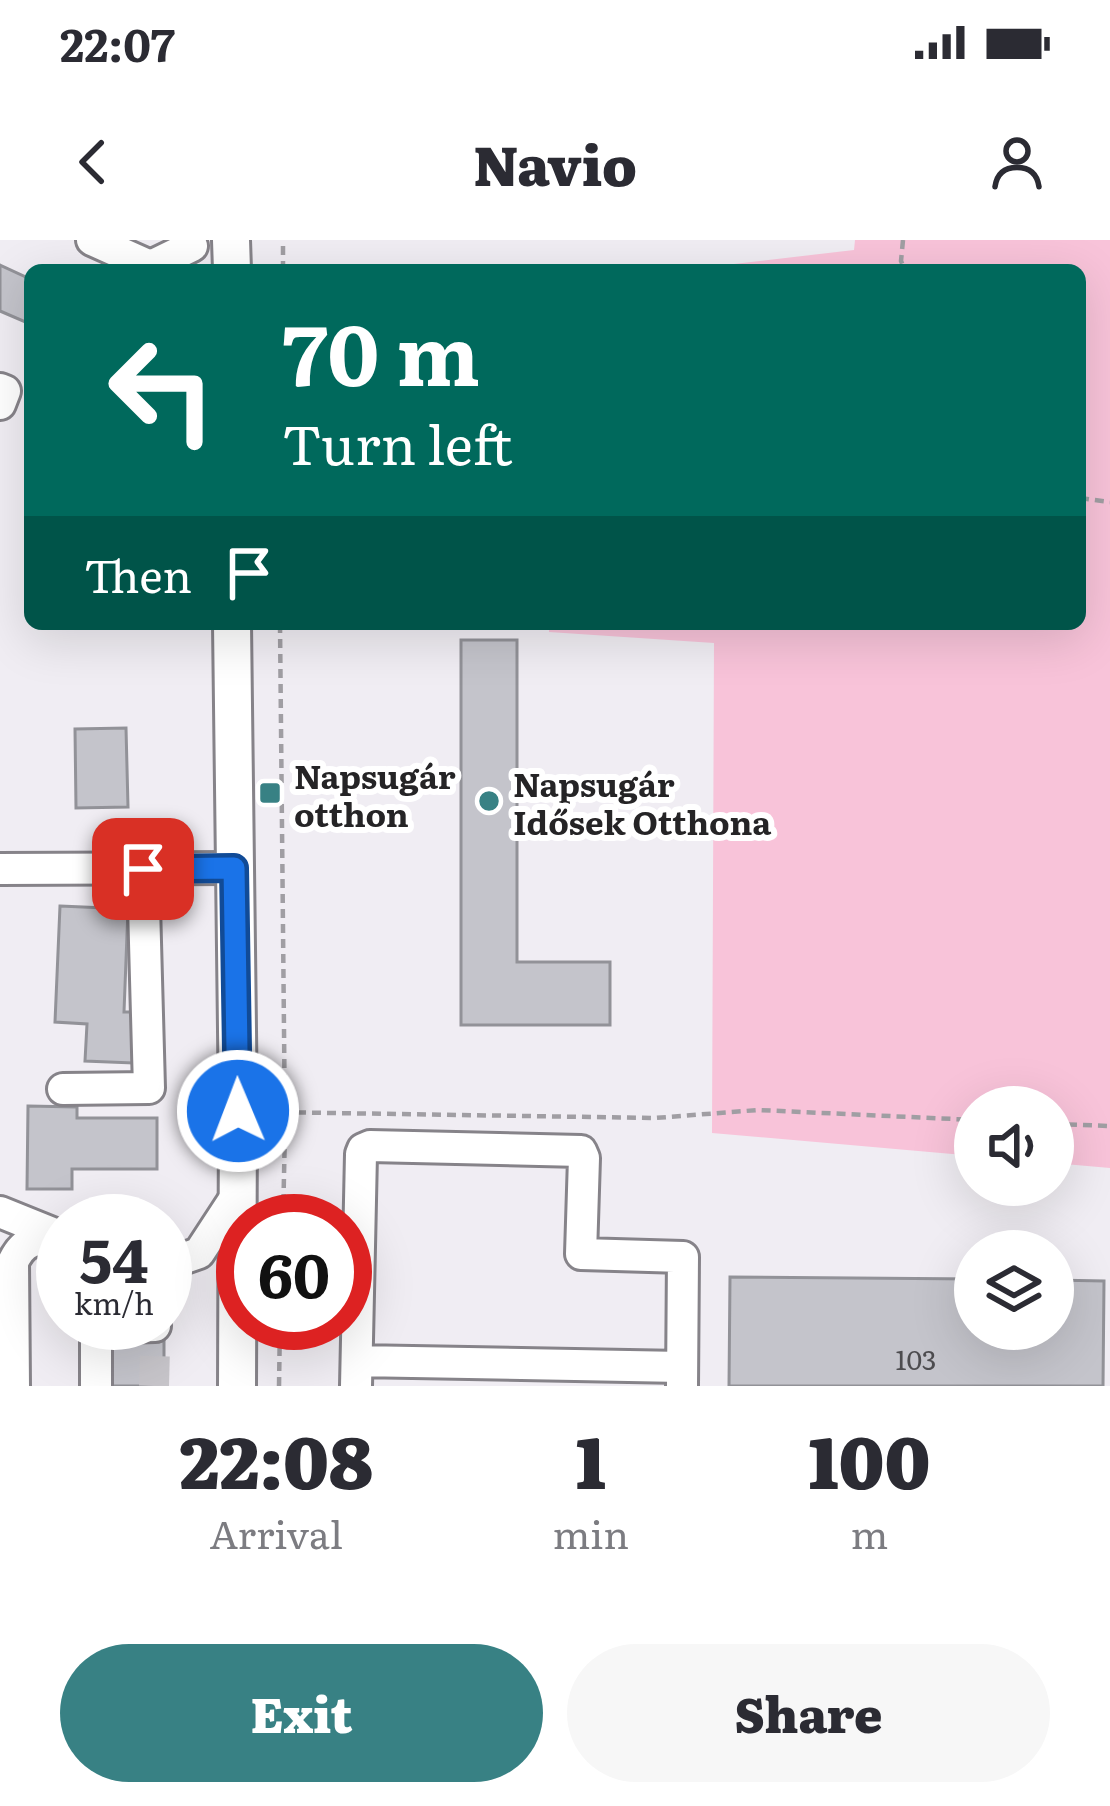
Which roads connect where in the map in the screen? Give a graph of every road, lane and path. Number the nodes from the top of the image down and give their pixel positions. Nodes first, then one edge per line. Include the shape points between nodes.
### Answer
1 (92, 240) edge
2 (192, 246) dead end
3 (146, 264) edge
4 (162, 264) edge
5 (0, 389) edge
6 (0, 404) edge
7 (232, 630) edge
8 (280, 630) edge
9 (234, 868) junction
10 (0, 869) edge
11 (143, 869) junction
12 (63, 1089) dead end
13 (238, 1111) junction
14 (284, 1112) junction
15 (954, 1119) edge
16 (1074, 1125) edge
17 (1110, 1126) edge
18 (236, 1194) edge
19 (283, 1194) edge
20 (0, 1212) edge
21 (36, 1227) edge
22 (216, 1227) edge
23 (36, 1241) edge
24 (192, 1255) edge
25 (96, 1350) edge
26 (237, 1350) edge
27 (280, 1350) edge
28 (357, 1374) edge
29 (682, 1377) edge
30 (14, 1386) edge
31 (96, 1386) edge
32 (237, 1386) edge
33 (279, 1386) edge

1 - 3 lane
2 - 4 lane
5 - 6 lane
7 - 9 main road
8 - 14 path
9 - 11 lane
9 - 13 main road
10 - 11 lane
11 - 12 lane via 149,1088
13 - 14 path
13 - 18 main road
14 - 15 path via 655,1118 758,1110
14 - 19 path
16 - 17 path
20 - 21 lane
22 - 24 lane
23 - 30 lane via 13,1262
25 - 31 lane
26 - 32 main road
27 - 33 path
28 - 29 lane
28 - 29 lane via 363,1149 370,1146 580,1151 581,1253 683,1256

